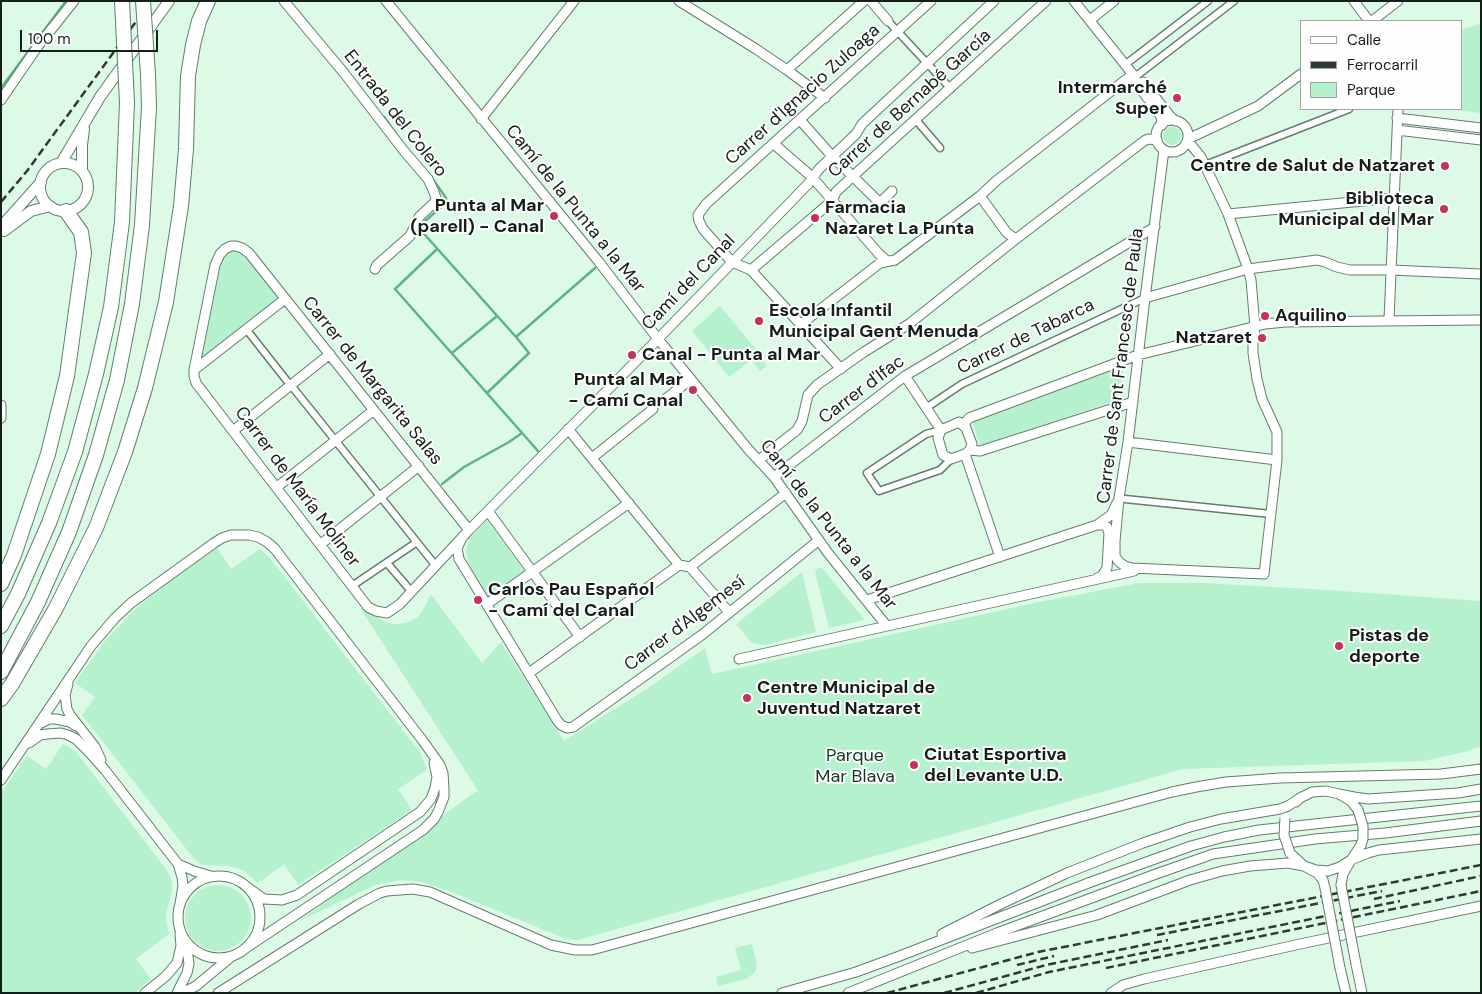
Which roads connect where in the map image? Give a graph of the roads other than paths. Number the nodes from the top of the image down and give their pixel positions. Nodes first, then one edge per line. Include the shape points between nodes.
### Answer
1 (74, 1) edge
2 (122, 1) edge
3 (144, 1) edge
4 (169, 1) edge
5 (208, 1) edge
6 (284, 1) edge
7 (386, 1) edge
8 (574, 1) edge
9 (679, 1) edge
10 (864, 1) edge
11 (871, 1) edge
12 (931, 1) edge
13 (994, 1) edge
14 (1046, 1) edge
15 (1074, 1) edge
16 (1114, 1) edge
17 (1208, 1) edge
18 (1234, 1) edge
19 (1354, 1) edge
20 (1398, 1) edge
21 (1090, 20) junction
22 (1370, 20) edge
23 (1372, 20) edge
24 (888, 21) joint
25 (898, 31) junction
26 (928, 64) junction
27 (1126, 64) junction
28 (787, 70) junction
29 (1300, 75) edge
30 (1134, 76) junction
31 (951, 89) junction
32 (825, 98) junction
33 (1, 100) edge
34 (1346, 110) edge
35 (1397, 114) edge
36 (481, 119) junction
37 (800, 120) junction
38 (916, 120) junction
39 (1175, 121) junction
40 (85, 124) junction
41 (1162, 125) junction
42 (1481, 128) edge
43 (1397, 130) junction
44 (1157, 140) junction
45 (1188, 140) junction
46 (1481, 140) edge
47 (774, 144) junction
48 (940, 148) dead end
49 (1164, 150) junction
50 (832, 156) junction
51 (61, 163) junction
52 (1205, 165) junction
53 (82, 170) junction
54 (852, 177) junction
55 (812, 178) junction
56 (41, 182) junction
57 (892, 191) dead end
58 (980, 196) junction
59 (1394, 198) junction
60 (832, 200) junction
61 (50, 206) junction
62 (66, 211) junction
63 (1228, 214) junction
64 (1, 227) edge
65 (1155, 227) junction
66 (1, 233) edge
67 (1016, 239) junction
68 (887, 261) junction
69 (732, 262) junction
70 (376, 269) dead end
71 (752, 270) junction
72 (1248, 270) junction
73 (1391, 270) junction
74 (1481, 274) edge
75 (1145, 298) junction
76 (285, 299) junction
77 (1389, 320) junction
78 (1481, 320) edge
79 (800, 325) junction
80 (1255, 327) junction
81 (250, 334) dead end
82 (658, 338) junction
83 (330, 354) junction
84 (1138, 355) junction
85 (841, 369) junction
86 (194, 370) junction
87 (905, 376) junction
88 (691, 379) junction
89 (287, 381) dead end
90 (294, 389) dead end
91 (662, 401) joint
92 (1133, 402) junction
93 (1, 405) edge
94 (926, 408) junction
95 (653, 409) joint
96 (374, 410) junction
97 (1, 418) edge
98 (963, 424) junction
99 (568, 429) junction
100 (233, 430) junction
101 (941, 430) junction
102 (335, 441) junction
103 (1128, 442) junction
104 (968, 452) junction
105 (592, 458) junction
106 (951, 459) junction
107 (759, 460) junction
108 (1277, 460) junction
109 (419, 466) junction
110 (774, 478) junction
111 (277, 487) junction
112 (786, 493) junction
113 (380, 497) junction
114 (1122, 499) junction
115 (629, 503) junction
116 (488, 511) junction
117 (1271, 514) junction
118 (1097, 524) junction
119 (467, 532) junction
120 (820, 540) junction
121 (417, 542) junction
122 (320, 544) junction
123 (1000, 557) junction
124 (387, 562) junction
125 (680, 565) junction
126 (436, 566) junction
127 (690, 567) junction
128 (1140, 569) junction
129 (533, 572) junction
130 (1095, 579) junction
131 (1, 584) edge
132 (352, 586) junction
133 (411, 591) junction
134 (867, 600) junction
135 (487, 604) junction
136 (729, 612) junction
137 (387, 613) joint
138 (886, 625) junction
139 (1, 626) edge
140 (580, 637) junction
141 (739, 659) dead end
142 (1, 672) edge
143 (529, 673) junction
144 (70, 678) junction
145 (1, 699) edge
146 (38, 725) junction
147 (82, 731) junction
148 (423, 741) junction
149 (21, 750) junction
150 (1481, 769) edge
151 (105, 770) junction
152 (1, 780) edge
153 (1481, 788) edge
154 (1340, 794) junction
155 (1300, 798) junction
156 (1481, 806) edge
157 (1481, 821) edge
158 (1481, 839) edge
159 (1351, 860) junction
160 (178, 864) junction
161 (1304, 866) junction
162 (212, 876) junction
163 (248, 887) junction
164 (180, 904) junction
165 (1481, 906) edge
166 (180, 929) junction
167 (186, 941) junction
168 (243, 950) junction
169 (232, 956) junction
170 (897, 957) junction
171 (933, 958) junction
172 (146, 993) edge
173 (177, 993) edge
174 (182, 993) edge
175 (218, 993) edge
176 (782, 993) edge
177 (848, 993) edge
178 (1111, 993) edge
179 (1346, 993) edge
180 (1362, 993) edge

1 - 33 street
2 - 139 highway, bridge via 127,103 122,222 111,307 75,452 49,523
3 - 142 highway, bridge via 149,107 142,225 132,304 117,380 96,455 69,532 38,602
4 - 40 street via 100,97
5 - 145 highway via 193,45 188,76 181,206 166,302 145,388 96,528 56,608
6 - 70 street, Entrada del Colero via 428,178 434,192 435,202 419,217 410,236
7 - 36 street, Camí de la Punta a la Mar
8 - 36 street
9 - 28 street
10 - 28 street
11 - 24 street
12 - 25 street, Carrer d'Ignacio Zuloaga
13 - 26 street, Camí del Canal
14 - 31 street, Carrer de Bernabé García
15 - 21 street
16 - 21 street
17 - 27 street
18 - 30 street
19 - 22 street
20 - 23 street
21 - 27 street
24 - 25 street
25 - 26 street
25 - 32 street, Carrer d'Ignacio Zuloaga
26 - 31 street
26 - 50 street, Camí del Canal
27 - 30 street
28 - 32 street
29 - 45 street via 1258,106
30 - 39 street via 1141,79
30 - 41 street via 1159,113
30 - 58 street
31 - 38 street, Carrer de Bernabé García
32 - 37 street, Carrer d'Ignacio Zuloaga
34 - 52 street
35 - 42 street
35 - 43 street
36 - 82 street, Camí de la Punta a la Mar
37 - 47 street, Carrer d'Ignacio Zuloaga
37 - 50 street
38 - 48 street
38 - 54 street, Carrer de Bernabé García
39 - 41 street
39 - 45 street via 1185,126
40 - 51 street
40 - 53 street
41 - 44 street
43 - 46 street
43 - 59 street
44 - 49 street
44 - 67 street via 1144,141
45 - 49 street via 1180,150
45 - 52 street
47 - 55 street
47 - 69 street, Carrer d'Ignacio Zuloaga via 698,215 703,228
49 - 65 street, Carrer de Sant Francesc de Paula
50 - 54 street
50 - 55 street, Camí del Canal
51 - 53 street via 72,164
51 - 56 street via 50,167
52 - 63 street
53 - 62 street via 88,182 86,196 78,206
54 - 57 street via 880,203
54 - 60 street, Carrer de Bernabé García
55 - 60 street
55 - 69 street, Camí del Canal
56 - 61 street via 42,196
56 - 64 street
58 - 67 street via 1007,233
58 - 68 street via 895,260
59 - 63 street
59 - 73 street
60 - 68 street
60 - 71 street, Carrer de Bernabé García
61 - 62 street
61 - 66 street via 31,211
62 - 131 highway via 81,232 84,254 67,376 48,454
63 - 72 street
65 - 75 street, Carrer de Sant Francesc de Paula
65 - 87 street, Carrer d'Ifac
67 - 85 street via 909,324
68 - 79 street via 880,263
69 - 71 street
69 - 82 street, Camí del Canal
71 - 79 street
72 - 73 street, Carrer de Tabarca via 1317,260 1343,269
72 - 75 street, Carrer de Tabarca
72 - 80 street
73 - 74 street
73 - 77 street
75 - 84 street, Carrer de Sant Francesc de Paula
75 - 94 street, Carrer de Tabarca via 962,384
76 - 83 street, Carrer de Margarita Salas
76 - 86 street
76 - 86 street, Carrer de Margarita Salas via 249,253 231,246 225,249 216,259
77 - 78 street
77 - 80 street via 1286,322
79 - 85 street
80 - 84 street
80 - 108 street via 1253,353 1257,378 1262,399 1277,432
81 - 89 street
82 - 88 street, Camí de la Punta a la Mar
82 - 99 street, Camí del Canal
83 - 96 street, Carrer de Margarita Salas
83 - 100 street
84 - 92 street, Carrer de Sant Francesc de Paula
84 - 98 street via 969,418
85 - 107 street via 808,395 797,430
86 - 100 street, Carrer de María Moliner via 196,383
87 - 94 street
87 - 110 street, Carrer d'Ifac
88 - 91 street
88 - 107 street, Camí de la Punta a la Mar
90 - 102 street
91 - 95 street
92 - 103 street, Carrer de Sant Francesc de Paula
92 - 104 street via 980,451
93 - 97 street
94 - 101 street
95 - 105 street
96 - 102 street
96 - 109 street, Carrer de Margarita Salas
98 - 101 street via 958,422
98 - 104 street via 972,444
99 - 105 street
99 - 116 street, Camí del Canal
100 - 111 street, Carrer de María Moliner
101 - 106 street via 938,438 943,455
101 - 106 street via 926,434 867,473 879,491 940,470
102 - 111 street
102 - 113 street
103 - 108 street
103 - 114 street, Carrer de Sant Francesc de Paula
104 - 106 street
104 - 123 street
105 - 115 street
107 - 110 street, Camí de la Punta a la Mar
108 - 117 street
109 - 113 street
109 - 119 street, Carrer de Margarita Salas
110 - 112 street, Camí de la Punta a la Mar
111 - 122 street, Carrer de María Moliner
112 - 120 street, Camí de la Punta a la Mar
112 - 127 street
113 - 121 street
113 - 122 street
114 - 117 street
114 - 118 street via 1111,515
114 - 128 street, Carrer de Sant Francesc de Paula via 1115,556 1125,566
115 - 125 street
115 - 129 street
116 - 119 street, Camí del Canal
116 - 129 street
117 - 128 street via 1264,574
118 - 123 street
118 - 130 street, Carrer de Sant Francesc de Paula via 1108,526 1110,533 1107,568 1102,576
119 - 126 street, Camí del Canal
119 - 135 street via 457,548 459,560
120 - 134 street, Camí de la Punta a la Mar
120 - 136 street, Carrer d'Algemesí
121 - 124 street
121 - 126 street
122 - 132 street, Carrer de María Moliner
123 - 134 street
124 - 132 street
124 - 133 street
125 - 127 street
125 - 140 street
126 - 133 street, Camí del Canal
127 - 136 street
128 - 130 street
129 - 135 street
129 - 140 street
130 - 138 street
132 - 137 street, Carrer de María Moliner via 368,607
133 - 137 street, Camí del Canal
134 - 138 street, Camí de la Punta a la Mar
135 - 143 street
136 - 143 street, Carrer d'Algemesí via 573,727 561,725
138 - 141 street
140 - 143 street
144 - 146 street
144 - 147 street via 65,695 67,709
144 - 148 street via 102,633 130,603 214,543 231,535 248,535 258,537 275,549
146 - 147 street via 56,719 70,722
146 - 149 street
147 - 151 street via 95,747
148 - 163 street via 437,777 431,799 420,812 297,895 282,900 264,899
148 - 168 street via 440,764 444,781 444,797 429,825
149 - 151 street via 40,736 68,735 76,739
149 - 152 street
150 - 175 street via 1441,774 1280,778 1196,787 592,950 551,945 430,892 413,889 387,891 359,904
151 - 160 street
153 - 154 street via 1368,799
154 - 155 street via 1312,792
154 - 159 street, bridge via 1358,810 1364,826 1360,848
155 - 161 street, bridge via 1285,818 1284,835 1290,853
155 - 170 street via 1280,809 1190,827 1104,857
156 - 170 street via 1259,830 1224,837 1091,882
157 - 171 street via 1213,854
158 - 159 street via 1380,850
159 - 161 street via 1328,870
159 - 180 street, bridge via 1341,885
160 - 162 street
160 - 164 street via 183,886
161 - 171 street via 1274,863 1222,871 1160,890 1097,915
161 - 179 street, bridge via 1323,880
162 - 163 street via 231,878
162 - 164 street via 192,886
163 - 168 street via 255,896 260,920 255,937
164 - 166 street
165 - 178 street via 1144,979 1123,985
166 - 167 street
166 - 172 street via 177,963
167 - 169 street via 206,956
167 - 173 street via 189,964
168 - 169 street
169 - 174 street via 196,986
170 - 176 street
171 - 177 street

